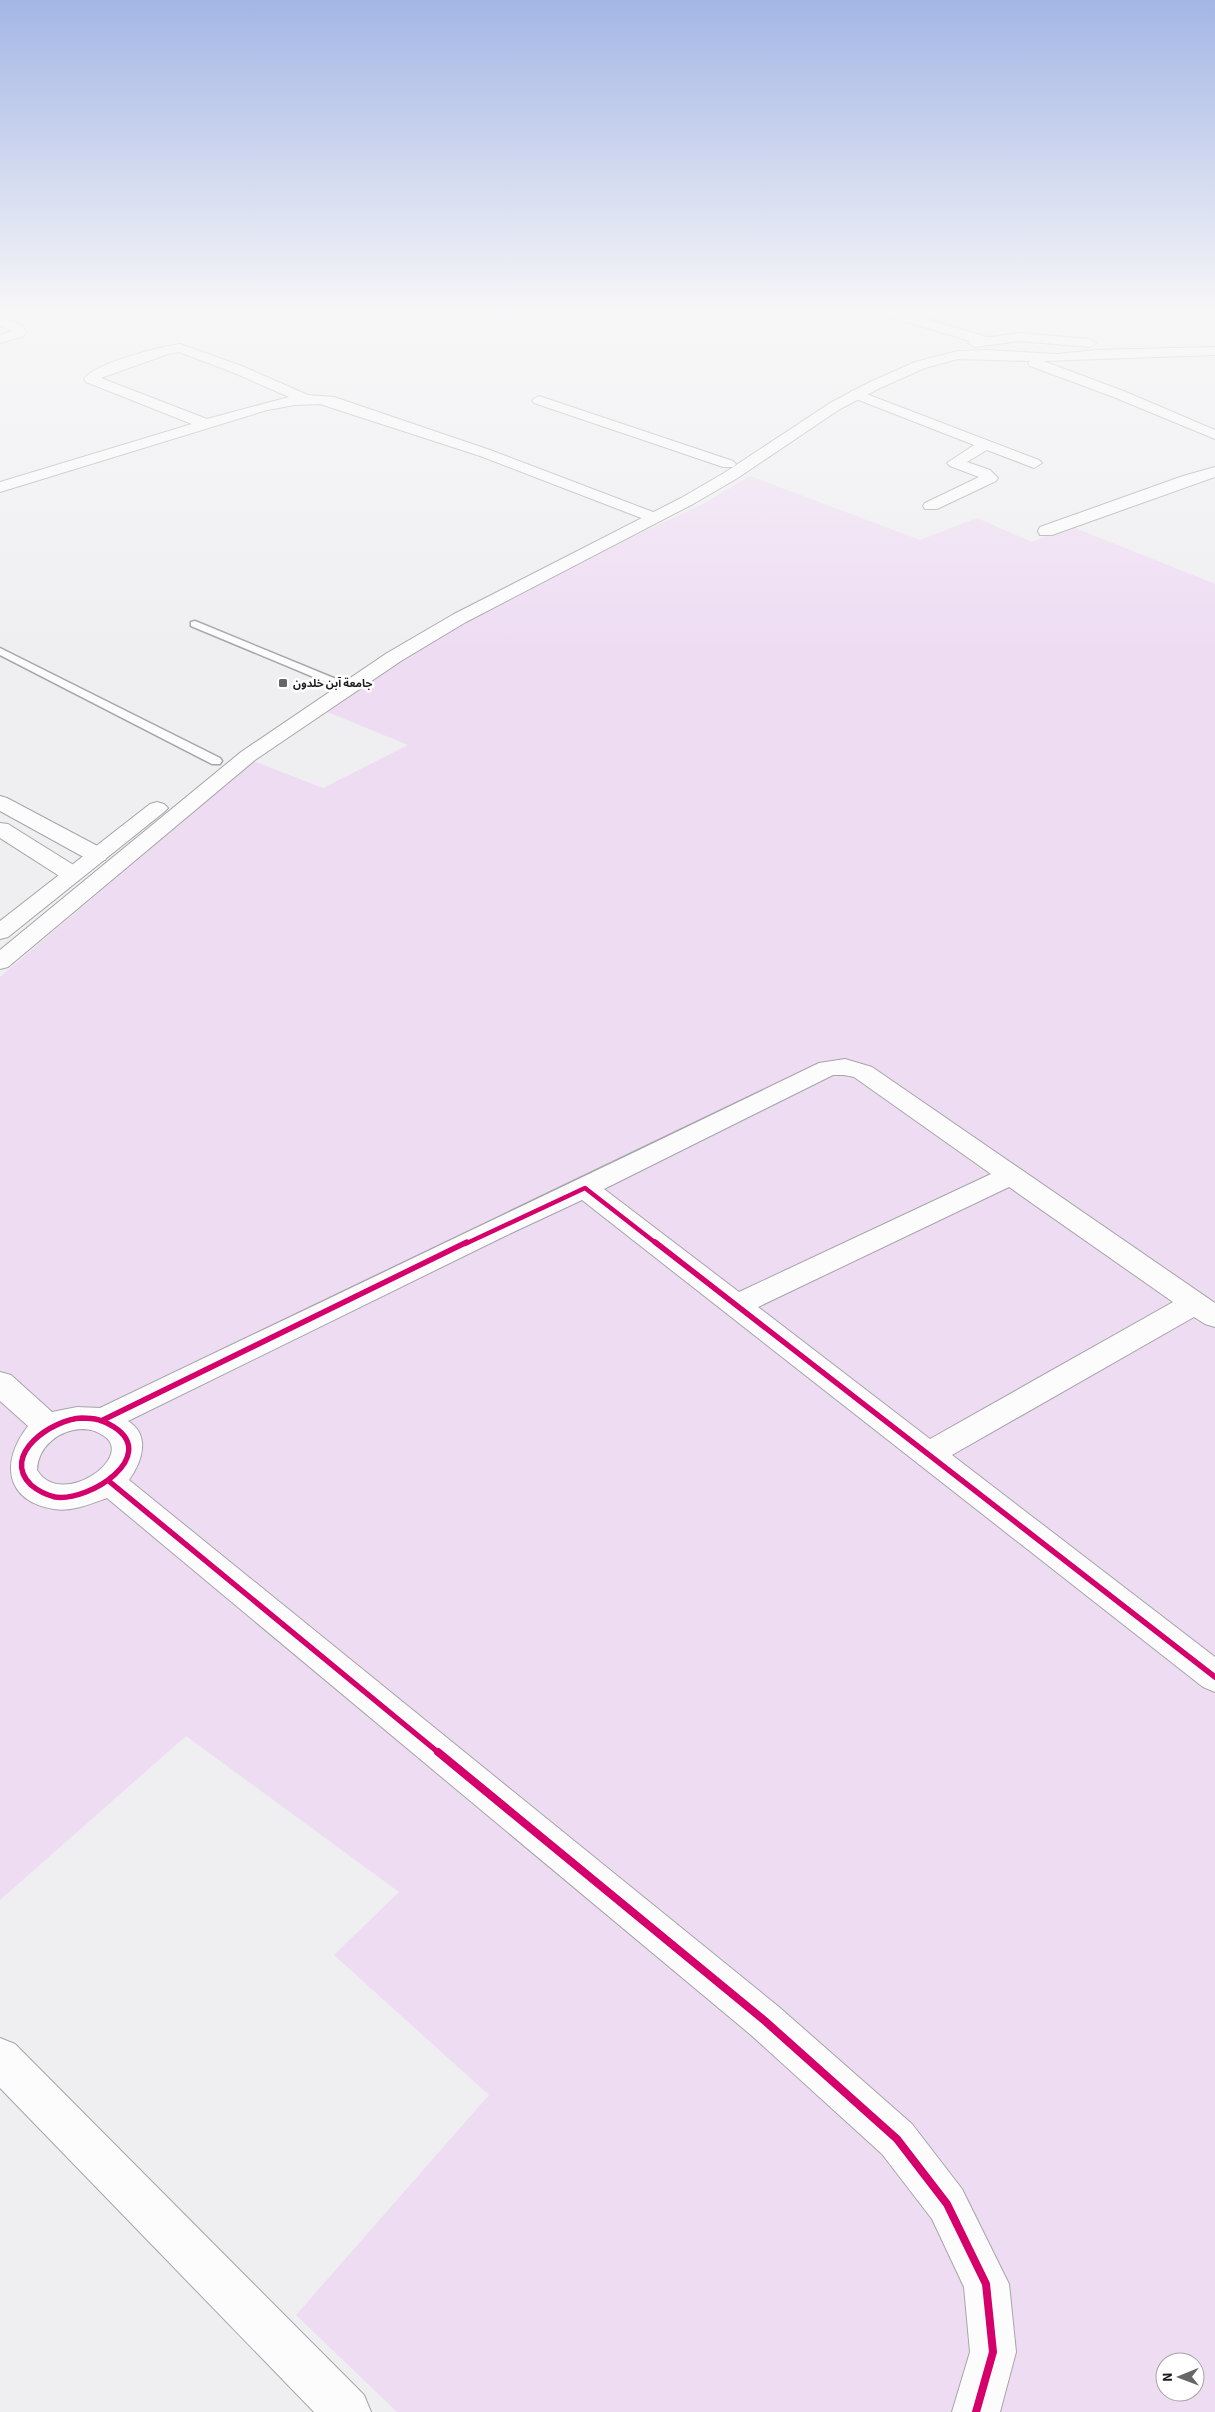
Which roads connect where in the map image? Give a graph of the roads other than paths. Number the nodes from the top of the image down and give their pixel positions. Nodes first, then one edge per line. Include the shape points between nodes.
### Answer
1 (205, 424) edge
2 (401, 424) edge
3 (609, 424) edge
4 (789, 424) edge
5 (811, 424) edge
6 (933, 424) edge
7 (1188, 424) edge
8 (1215, 435) edge
9 (986, 444) junction
10 (1034, 463) dead end
11 (728, 464) junction
12 (1215, 472) edge
13 (1, 486) edge
14 (931, 506) dead end
15 (648, 515) junction
16 (1046, 531) dead end
17 (195, 624) dead end
18 (0, 651) edge
19 (332, 681) junction
20 (216, 761) junction
21 (194, 779) dead end
22 (172, 796) dead end
23 (0, 802) edge
24 (0, 830) edge
25 (97, 855) junction
26 (72, 874) junction
27 (0, 932) edge
28 (0, 962) edge
29 (1011, 1175) junction
30 (585, 1188) junction
31 (737, 1305) junction
32 (1205, 1310) edge
33 (0, 1383) edge
34 (103, 1420) junction
35 (48, 1427) junction
36 (927, 1454) junction
37 (110, 1482) junction
38 (1214, 1675) edge
39 (0, 2058) edge
40 (347, 2412) edge
41 (976, 2412) edge

1 - 13 street
2 - 15 street
3 - 11 street
4 - 11 street
5 - 15 street via 730,476
6 - 9 street
7 - 8 street
9 - 10 street
9 - 14 street via 955,463 990,478
11 - 15 street
12 - 16 street
15 - 19 street via 451,606
15 - 28 street via 394,657 291,726 207,789
17 - 19 lane
18 - 20 lane
19 - 20 street
20 - 21 street
22 - 25 street
23 - 25 street
24 - 26 street
25 - 26 street
26 - 27 street
29 - 30 street via 863,1072 828,1068
29 - 31 street
29 - 32 street
30 - 31 street
30 - 34 street
31 - 36 street
32 - 36 street
33 - 35 street
34 - 35 street via 75,1418
34 - 37 street via 121,1430 128,1446 124,1464
35 - 37 street via 30,1442 21,1461 24,1478 30,1486 49,1495 74,1496
36 - 38 street
37 - 41 street via 765,2021 897,2139 947,2204 986,2284 993,2352
39 - 40 street

